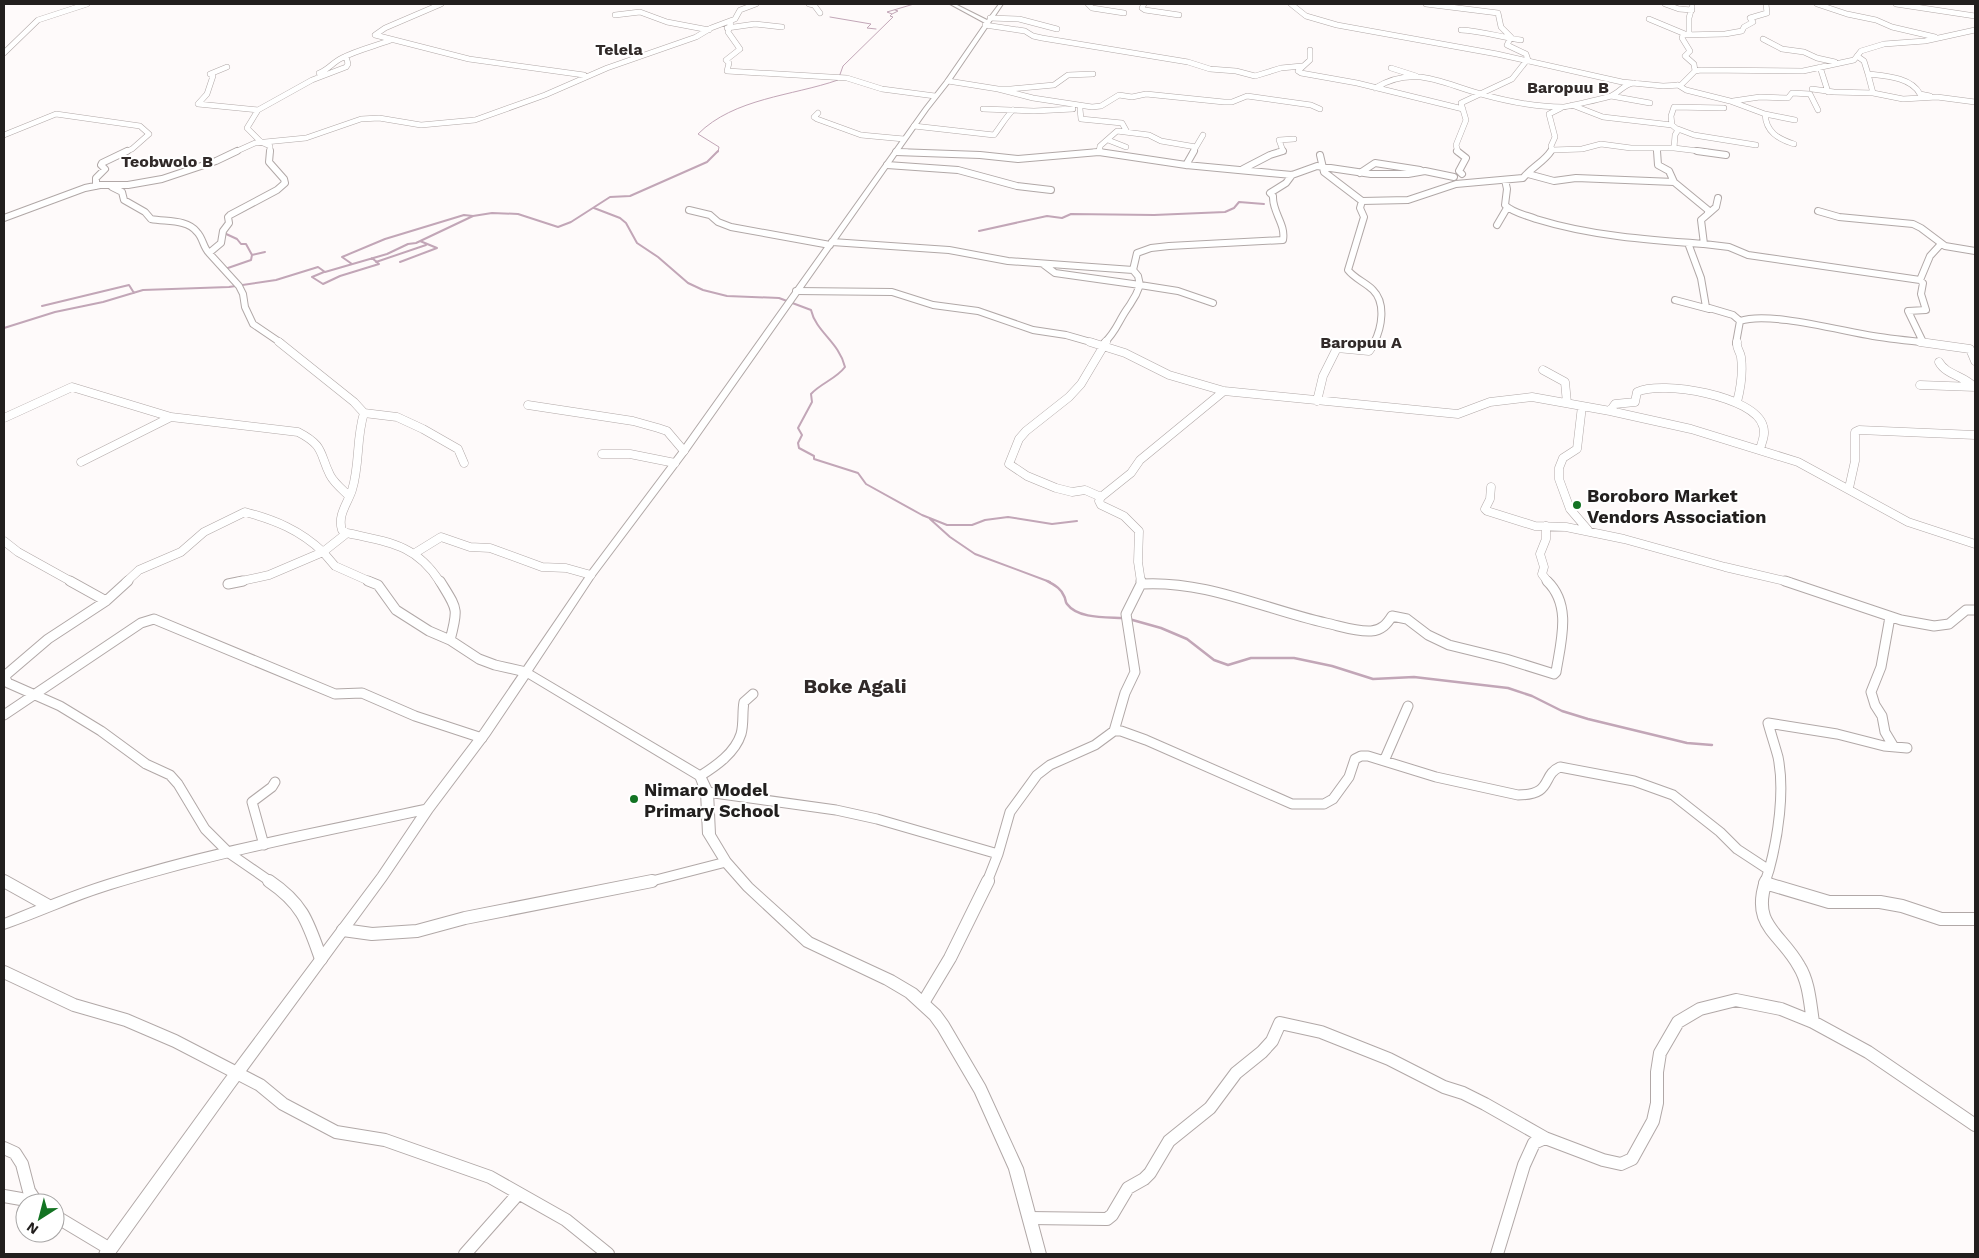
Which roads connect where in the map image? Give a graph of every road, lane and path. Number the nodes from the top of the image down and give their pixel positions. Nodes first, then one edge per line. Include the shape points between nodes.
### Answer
1 (87, 4) edge
2 (441, 4) edge
3 (756, 4) edge
4 (809, 4) edge
5 (952, 4) edge
6 (1001, 4) edge
7 (1088, 4) edge
8 (1144, 4) edge
9 (1291, 4) edge
10 (1426, 4) edge
11 (1665, 4) edge
12 (1766, 4) edge
13 (1817, 4) edge
14 (1896, 4) edge
15 (1477, 6) edge
16 (820, 13) dead end
17 (1124, 13) dead end
18 (615, 15) dead end
19 (1179, 15) dead end
20 (1975, 16) edge
21 (1650, 19) dead end
22 (987, 22) junction
23 (731, 24) junction
24 (782, 27) dead end
25 (1057, 29) dead end
26 (710, 30) junction
27 (1461, 30) dead end
28 (1975, 30) edge
29 (1687, 34) junction
30 (1510, 38) junction
31 (1938, 38) junction
32 (1763, 39) dead end
33 (392, 40) junction
34 (1521, 40) dead end
35 (1310, 50) dead end
36 (4, 53) edge
37 (346, 56) junction
38 (1857, 56) junction
39 (1528, 60) junction
40 (1840, 63) junction
41 (1302, 66) junction
42 (227, 67) dead end
43 (1820, 67) junction
44 (1391, 68) dead end
45 (1694, 71) junction
46 (1093, 74) dead end
47 (1868, 74) junction
48 (588, 76) junction
49 (1416, 76) junction
50 (948, 80) junction
51 (308, 83) junction
52 (1637, 83) junction
53 (1678, 85) junction
54 (1375, 88) junction
55 (998, 89) junction
56 (1812, 89) dead end
57 (1828, 92) junction
58 (1873, 93) junction
59 (1481, 94) junction
60 (935, 96) junction
61 (1611, 96) junction
62 (1937, 97) junction
63 (1730, 101) junction
64 (1975, 102) edge
65 (1650, 103) dead end
66 (1572, 105) junction
67 (1081, 108) junction
68 (1565, 108) junction
69 (1724, 108) dead end
70 (983, 109) dead end
71 (1320, 109) dead end
72 (1463, 109) junction
73 (258, 110) junction
74 (1013, 110) junction
75 (1818, 110) dead end
76 (818, 113) dead end
77 (1765, 114) junction
78 (1795, 120) dead end
79 (914, 126) junction
80 (1675, 127) junction
81 (1127, 132) junction
82 (4, 135) edge
83 (1203, 135) dead end
84 (904, 139) junction
85 (1294, 139) dead end
86 (1108, 140) junction
87 (261, 142) junction
88 (1794, 144) dead end
89 (1756, 145) dead end
90 (1126, 147) dead end
91 (1196, 147) junction
92 (1657, 148) junction
93 (1674, 148) junction
94 (1552, 150) junction
95 (896, 152) junction
96 (1099, 152) junction
97 (1320, 155) dead end
98 (1726, 155) dead end
99 (887, 165) junction
100 (1186, 165) junction
101 (1322, 167) junction
102 (1242, 169) junction
103 (1425, 171) junction
104 (1360, 173) junction
105 (1528, 174) junction
106 (1292, 175) junction
107 (1478, 175) dead end
108 (1454, 176) junction
109 (1497, 180) junction
110 (1505, 180) junction
111 (1674, 182) junction
112 (1460, 183) junction
113 (107, 185) junction
114 (96, 186) junction
115 (1051, 190) dead end
116 (1718, 198) dead end
117 (1362, 201) junction
118 (1507, 208) junction
119 (689, 210) dead end
120 (1818, 210) dead end
121 (1708, 214) junction
122 (4, 218) edge
123 (1497, 225) dead end
124 (831, 243) junction
125 (1688, 243) junction
126 (1704, 244) junction
127 (1941, 244) junction
128 (1975, 250) edge
129 (209, 254) junction
130 (1043, 264) junction
131 (1132, 270) junction
132 (1920, 280) junction
133 (1140, 285) junction
134 (796, 291) junction
135 (1675, 300) dead end
136 (1213, 303) dead end
137 (1709, 309) junction
138 (1740, 321) junction
139 (1923, 342) junction
140 (1102, 345) junction
141 (1975, 361) edge
142 (1939, 362) dead end
143 (1543, 370) dead end
144 (1920, 386) dead end
145 (1975, 387) edge
146 (1224, 392) junction
147 (1317, 401) junction
148 (1737, 402) junction
149 (1568, 403) junction
150 (528, 406) dead end
151 (1582, 406) junction
152 (1610, 411) junction
153 (364, 413) junction
154 (171, 417) junction
155 (4, 418) edge
156 (1975, 435) edge
157 (1760, 449) junction
158 (684, 451) junction
159 (602, 454) dead end
160 (81, 462) dead end
161 (675, 462) junction
162 (464, 463) dead end
163 (1491, 487) dead end
164 (1849, 488) junction
165 (349, 496) junction
166 (1101, 497) junction
167 (1546, 526) junction
168 (1588, 530) junction
169 (347, 533) junction
170 (4, 541) edge
171 (1975, 544) edge
172 (323, 552) junction
173 (415, 553) junction
174 (591, 574) junction
175 (228, 584) dead end
176 (1141, 584) junction
177 (106, 601) junction
178 (1975, 610) edge
179 (1890, 617) junction
180 (450, 640) junction
181 (526, 672) junction
182 (34, 694) junction
183 (753, 694) dead end
184 (1408, 706) dead end
185 (4, 715) edge
186 (1114, 731) junction
187 (482, 738) junction
188 (1894, 747) junction
189 (1907, 748) dead end
190 (1384, 761) junction
191 (700, 776) junction
192 (275, 782) dead end
193 (707, 792) junction
194 (428, 809) junction
195 (264, 845) junction
196 (229, 853) junction
197 (998, 854) junction
198 (726, 862) junction
199 (1769, 870) junction
200 (4, 881) edge
201 (1765, 883) junction
202 (47, 905) junction
203 (1975, 919) edge
204 (4, 924) edge
205 (343, 930) junction
206 (320, 959) junction
207 (4, 972) edge
208 (924, 1003) junction
209 (1813, 1022) junction
210 (238, 1073) junction
211 (1975, 1125) edge
212 (1545, 1138) junction
213 (4, 1148) edge
214 (30, 1193) edge
215 (518, 1194) junction
216 (1029, 1218) junction
217 (65, 1223) edge
218 (108, 1251) edge
219 (465, 1254) edge
220 (608, 1254) edge
221 (1039, 1254) edge
222 (1497, 1254) edge

1 - 36 street via 35,22
2 - 33 street via 375,35
3 - 23 street via 740,10
4 - 16 street
5 - 22 street
6 - 22 street
7 - 17 street via 1092,8
8 - 19 street via 1145,10
9 - 39 street via 1310,18 1337,25
10 - 15 street
11 - 29 street via 1692,9
12 - 29 street via 1767,13 1750,18 1753,22 1742,31
13 - 31 street via 1876,20 1892,28
14 - 20 street
15 - 30 street via 1498,13 1500,23
18 - 26 street via 640,12 666,22
21 - 29 street
22 - 25 street via 1019,19
22 - 41 street via 1025,30 1057,44 1188,62 1252,76
22 - 50 street
23 - 24 street
23 - 26 street
23 - 60 street via 728,32 740,48 726,60 727,71 847,78 882,88
26 - 48 street
27 - 30 street via 1484,31
28 - 31 street
29 - 45 street via 1682,38 1690,51 1685,56 1694,64
30 - 34 street
30 - 39 street via 1507,45 1526,54
31 - 38 street via 1884,44 1861,51
32 - 40 street via 1782,49
33 - 37 street
33 - 48 street via 470,59
35 - 41 street via 1310,60
37 - 51 street via 310,77
37 - 51 street via 346,67
38 - 40 street via 1854,60
38 - 47 street via 1864,60
39 - 52 street
39 - 59 street via 1512,80
40 - 43 street
41 - 54 street via 1298,71
42 - 73 street via 210,74 213,76 207,94 198,104
43 - 45 street via 1796,71
43 - 57 street
44 - 49 street
45 - 53 street via 1687,81
46 - 55 street via 1068,75 1051,86
47 - 58 street
47 - 62 street via 1907,81 1916,86 1920,94
48 - 87 street via 545,95 465,122 413,125 366,118 306,138
49 - 54 street via 1383,83
49 - 59 street
50 - 55 street
50 - 60 street
51 - 73 street
52 - 53 street
52 - 61 street via 1627,84
53 - 63 street
54 - 72 street
55 - 67 street
56 - 57 street
57 - 58 street
58 - 62 street via 1903,99
59 - 68 street
59 - 72 street via 1463,101
60 - 79 street
61 - 65 street
61 - 66 street
62 - 64 street
63 - 75 street via 1788,98 1792,92 1799,92 1810,94
63 - 77 street
66 - 68 street
66 - 80 street via 1603,117
67 - 71 street via 1102,106 1119,95 1146,94 1224,102 1247,96
67 - 74 street
67 - 81 street via 1083,119 1122,123
68 - 94 street via 1549,114 1555,136
69 - 80 street via 1674,107 1671,116
70 - 74 street
72 - 108 street via 1466,120 1456,145 1457,152 1466,158 1459,171 1465,174
73 - 87 street via 247,128
74 - 79 street via 994,135
76 - 84 street via 814,117 817,119 861,135
77 - 78 street
77 - 88 street via 1772,135
79 - 84 street
80 - 89 street via 1694,135
80 - 93 street
81 - 86 street via 1115,131
81 - 91 street
82 - 114 street via 56,114 140,126 149,134 132,149 102,163 105,169 96,178
83 - 91 street
84 - 95 street
85 - 102 street via 1279,140 1283,151
86 - 90 street
86 - 96 street via 1100,146
87 - 113 street via 216,162 162,179
87 - 129 street via 270,146 269,162 285,183 230,214 221,243
91 - 100 street
92 - 93 street
92 - 94 street via 1601,144 1582,149
92 - 111 street via 1658,165 1672,174
93 - 98 street
94 - 105 street via 1532,166
95 - 96 street via 1018,159
95 - 99 street
96 - 100 street
97 - 101 street
99 - 115 street via 958,170 1017,186
99 - 124 street
100 - 102 street
101 - 104 street
101 - 106 street via 1311,167
101 - 117 street via 1331,179
102 - 106 street
103 - 104 street
103 - 104 street via 1372,163
103 - 108 street
105 - 110 street via 1523,178
105 - 111 street via 1554,181 1576,178
106 - 131 street via 1288,183 1270,193 1273,210 1281,220 1283,240 1239,240 1151,248 1137,253
107 - 109 street
108 - 112 street
109 - 110 street
109 - 112 street
110 - 118 street via 1504,202
111 - 121 street via 1706,207
112 - 117 street via 1408,200
113 - 114 street
113 - 129 street via 122,192 124,200 145,212 150,219 194,228
114 - 122 street
116 - 121 street via 1716,207
117 - 147 street via 1360,208 1364,217 1356,234 1348,270 1374,290 1382,314 1380,329 1369,351 1337,348 1323,376
118 - 123 street
118 - 125 street via 1536,220 1592,233
119 - 124 street via 710,215 731,227
120 - 127 street via 1833,216 1914,224
121 - 126 street via 1701,220
124 - 130 street via 948,250
124 - 134 street
125 - 126 street
125 - 137 street via 1698,267 1703,303
126 - 132 street via 1729,247 1744,254
127 - 128 street
127 - 132 street via 1930,256
129 - 153 street via 239,286 253,324 271,335
130 - 131 street
130 - 133 street via 1054,273
131 - 133 street
132 - 139 street via 1923,283 1920,297 1926,310 1908,311
133 - 136 street via 1178,291
133 - 140 street via 1135,300 1114,334
134 - 140 street via 892,292 934,305 978,311 1033,330
134 - 158 street
135 - 137 street
137 - 138 street
138 - 139 street via 1749,318 1777,320
138 - 148 street via 1736,344 1741,355 1741,386
139 - 141 street via 1970,349
140 - 146 street via 1161,372
140 - 166 street via 1081,384 1019,439 1009,464 1016,472 1065,491 1076,493 1085,490
142 - 145 street via 1942,368 1967,379
143 - 149 street via 1565,382
144 - 145 street
146 - 147 street
146 - 166 street via 1140,460 1131,473
147 - 149 street via 1458,414 1509,399 1532,397
148 - 152 street via 1645,388 1636,392 1635,402 1615,404
148 - 157 street via 1763,424 1765,433
149 - 151 street
150 - 158 street via 633,421 658,428 667,431
151 - 152 street
151 - 168 street via 1577,449 1563,458 1559,479 1570,509
152 - 157 street
153 - 162 street via 397,417 417,426 458,449
153 - 165 street
154 - 155 street via 72,386
154 - 160 street
154 - 165 street via 298,432 318,447 330,475
156 - 164 street via 1859,430 1854,437 1855,461
157 - 164 street via 1811,467
158 - 161 street
159 - 161 street via 615,452
161 - 174 street
163 - 167 street via 1485,510 1530,525
164 - 171 street via 1908,522
165 - 169 street via 339,522
166 - 176 street via 1101,505 1124,516 1139,531
167 - 168 street
167 - 176 street via 1546,538 1540,554 1544,567 1542,574 1558,593 1561,612 1561,642 1554,674 1439,640 1414,622 1400,617 1392,616 1384,628 1367,631 1304,618 1182,583
168 - 179 street via 1786,581
169 - 172 street
169 - 173 street via 398,544
170 - 177 street
172 - 175 street via 269,576
172 - 177 street via 297,530 245,512 204,532 181,552 139,570
172 - 180 street via 335,566 378,585 396,610
173 - 174 street via 440,537 470,547 490,548 542,567
173 - 180 street via 431,568 456,607
174 - 181 street
176 - 186 street via 1126,614 1136,672 1125,693
177 - 182 street via 48,638 4,678 8,683
178 - 179 street via 1966,610 1949,624 1934,626
179 - 188 street via 1880,673 1872,692 1885,732
180 - 181 street via 479,659
181 - 187 street
181 - 191 street
182 - 185 street
182 - 187 street via 141,623 154,620 335,694 362,693 415,716
182 - 196 street via 60,706 146,764 170,775 205,830
183 - 191 street via 744,702 738,741 713,768
184 - 190 street
186 - 190 street via 1136,736 1292,804 1324,804 1333,799 1349,777 1355,759 1362,756
186 - 197 street via 1095,746 1060,760 1037,775 1010,812
187 - 194 street
188 - 189 street
188 - 199 street via 1768,722 1778,758 1780,785 1776,845
190 - 199 street via 1436,777 1518,795 1530,795 1544,788 1551,772 1560,767 1634,781 1683,801 1736,849
191 - 193 street
192 - 195 street via 252,802
193 - 197 street via 836,810
193 - 198 street via 709,834
194 - 195 street
194 - 205 street
195 - 196 street
196 - 202 street via 110,882
196 - 206 street via 296,903 308,921
197 - 208 street via 950,958
198 - 205 street via 632,886 417,930 380,934
198 - 208 street via 808,942 889,980
199 - 201 street
200 - 202 street
201 - 203 street via 1829,902 1880,902 1941,919
201 - 209 street via 1761,899 1765,920 1799,965 1806,982
202 - 204 street
205 - 206 street
206 - 210 street
207 - 210 street via 92,1012 126,1020 175,1041
208 - 216 street via 943,1026 980,1089 1016,1168
209 - 211 street via 1868,1052
209 - 212 street via 1781,1009 1736,1000 1700,1009 1678,1022 1660,1053 1653,1121 1632,1159 1621,1164 1603,1160
210 - 215 street via 260,1085 283,1104 336,1132 386,1140 490,1177
210 - 218 street
212 - 216 street via 1485,1104 1444,1088 1389,1059 1321,1032 1280,1023 1262,1052 1236,1073 1210,1108 1169,1141 1150,1173 1128,1188 1112,1216 1107,1219
212 - 222 street via 1534,1142 1524,1165
213 - 214 street via 14,1153 22,1164
215 - 219 street
215 - 220 street via 566,1220
216 - 221 street
217 - 218 street

